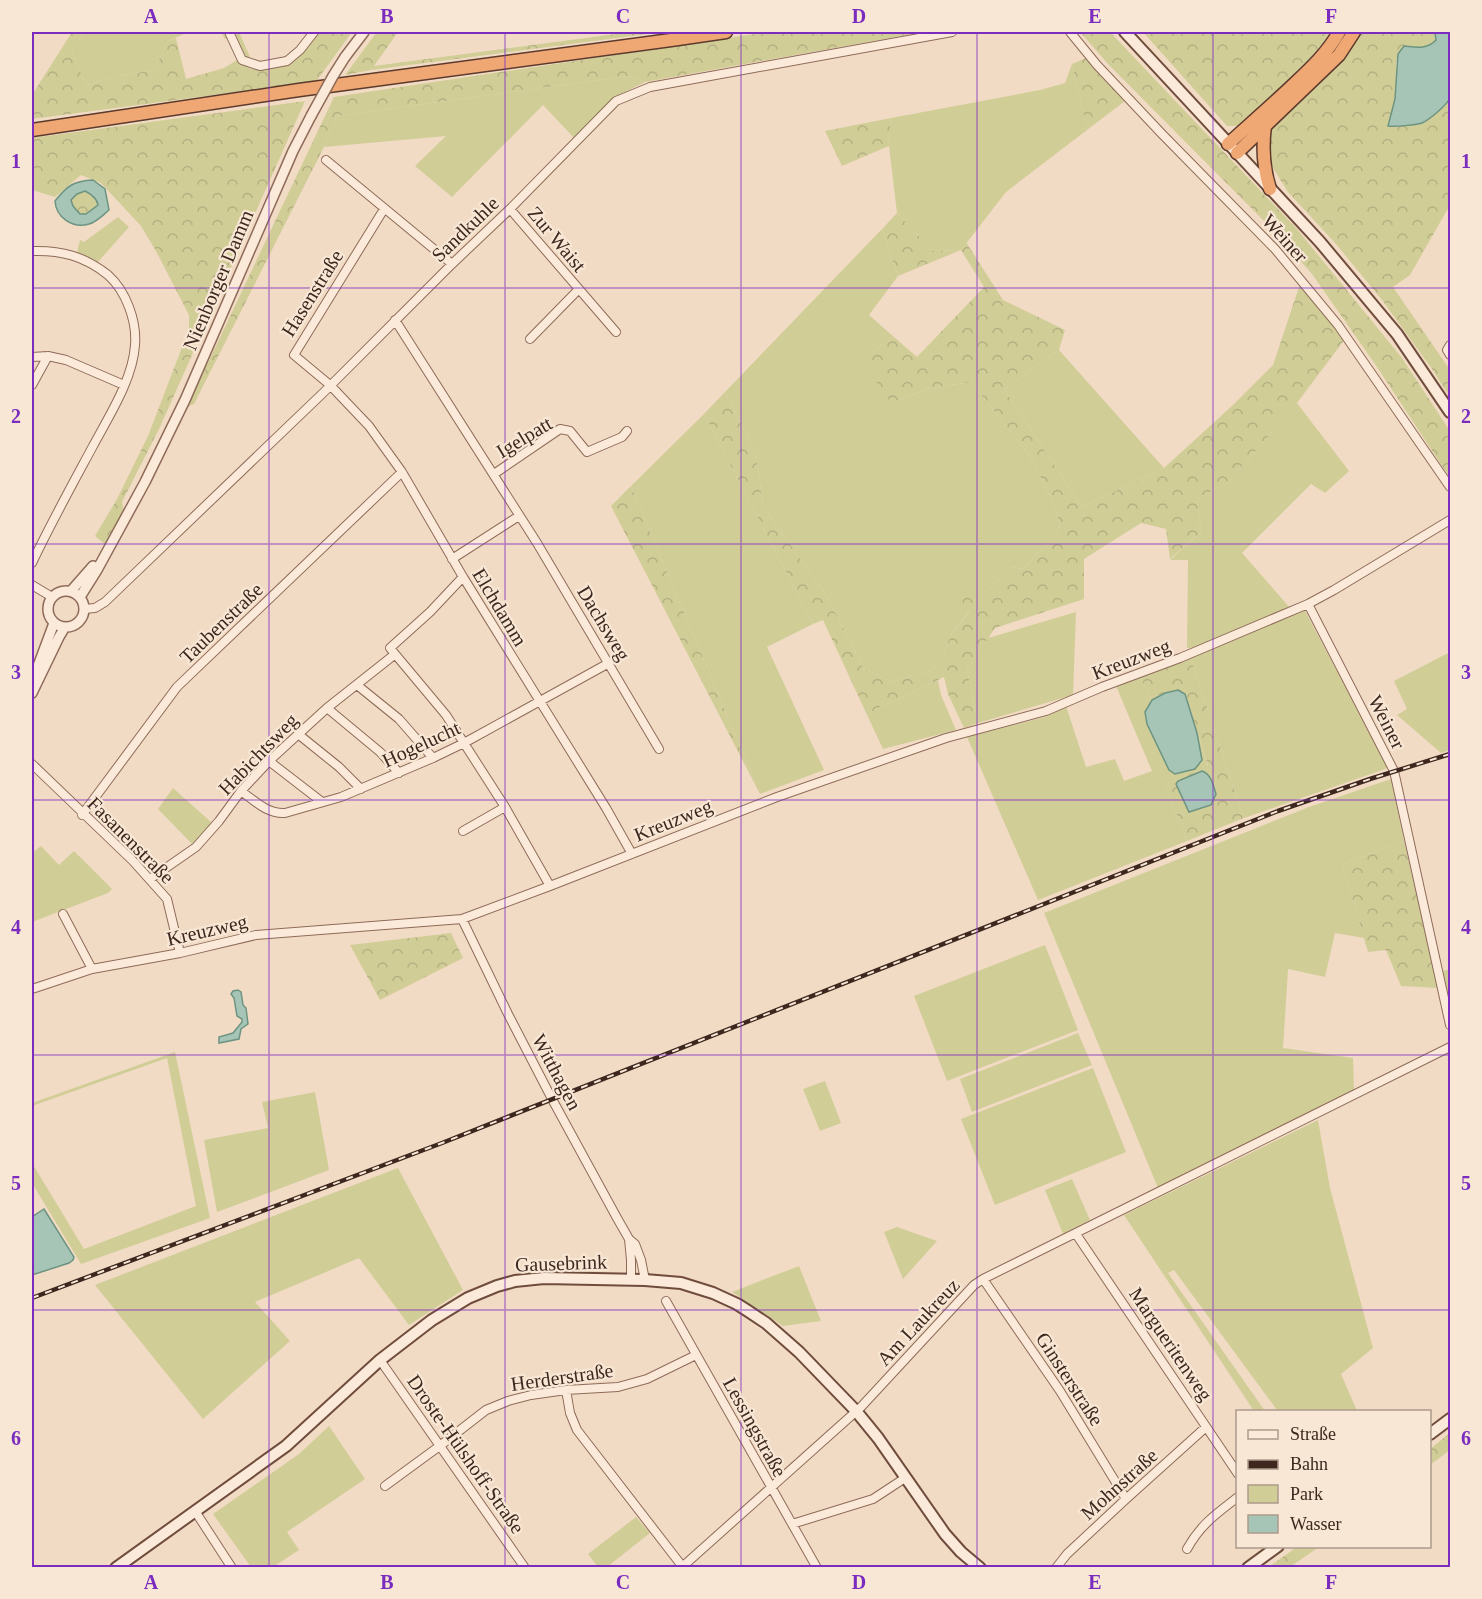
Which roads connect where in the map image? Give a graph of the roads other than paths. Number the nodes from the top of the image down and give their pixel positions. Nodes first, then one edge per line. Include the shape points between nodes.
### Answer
1 (229, 32) edge
2 (314, 32) edge
3 (364, 32) edge
4 (726, 32) edge
5 (952, 32) edge
6 (1070, 32) edge
7 (1125, 32) edge
8 (1339, 32) edge
9 (1354, 32) edge
10 (1264, 126) junction
11 (32, 130) edge
12 (1232, 148) junction
13 (326, 160) dead end
14 (1270, 189) junction
15 (384, 209) junction
16 (510, 209) junction
17 (32, 251) edge
18 (452, 264) junction
19 (578, 290) junction
20 (395, 320) junction
21 (616, 332) dead end
22 (530, 339) dead end
23 (1450, 345) edge
24 (1450, 355) edge
25 (48, 356) junction
26 (32, 357) edge
27 (32, 385) edge
28 (124, 385) junction
29 (330, 385) junction
30 (1450, 412) edge
31 (627, 431) dead end
32 (402, 472) junction
33 (494, 474) junction
34 (1450, 487) edge
35 (519, 516) junction
36 (1450, 520) edge
37 (452, 559) junction
38 (32, 563) edge
39 (463, 577) junction
40 (32, 585) edge
41 (76, 594) junction
42 (52, 597) junction
43 (1308, 604) junction
44 (84, 609) junction
45 (54, 623) junction
46 (65, 627) junction
47 (394, 655) junction
48 (609, 663) junction
49 (32, 682) edge
50 (357, 685) junction
51 (32, 693) edge
52 (539, 701) junction
53 (327, 708) junction
54 (298, 734) junction
55 (464, 743) junction
56 (659, 749) dead end
57 (433, 758) junction
58 (269, 761) junction
59 (32, 764) edge
60 (399, 772) junction
61 (361, 789) junction
62 (241, 791) junction
63 (322, 802) junction
64 (505, 807) junction
65 (82, 814) junction
66 (463, 831) dead end
67 (632, 854) junction
68 (150, 879) junction
69 (550, 886) junction
70 (63, 914) dead end
71 (462, 919) junction
72 (180, 953) junction
73 (92, 969) junction
74 (32, 989) edge
75 (1450, 1025) edge
76 (1450, 1047) edge
77 (1076, 1234) junction
78 (629, 1239) junction
79 (983, 1279) junction
80 (631, 1280) junction
81 (645, 1280) junction
82 (666, 1301) dead end
83 (696, 1355) junction
84 (380, 1359) junction
85 (566, 1390) junction
86 (856, 1411) junction
87 (1450, 1419) edge
88 (1206, 1427) junction
89 (1431, 1433) edge
90 (441, 1446) junction
91 (1236, 1471) edge
92 (905, 1478) junction
93 (385, 1486) dead end
94 (770, 1488) junction
95 (1126, 1499) junction
96 (1236, 1499) edge
97 (195, 1512) junction
98 (792, 1524) junction
99 (1275, 1548) edge
100 (1187, 1549) dead end
101 (682, 1567) edge
102 (116, 1568) edge
103 (232, 1568) edge
104 (525, 1568) edge
105 (817, 1568) edge
106 (980, 1568) edge
107 (1056, 1568) edge
108 (1248, 1568) edge

1 - 2 street via 242,60 260,66 286,61
3 - 41 street, Nienborger Damm, bridge via 333,76 293,151 185,400 145,482 110,546
4 - 11 highway
5 - 16 street, Sandkuhle via 650,87 616,101
6 - 34 street, Weiner via 1162,134 1275,249 1338,325
7 - 12 main road
8 - 12 highway via 1321,58
9 - 10 highway via 1340,55
10 - 12 highway
10 - 14 highway via 1263,160
12 - 14 main road
13 - 15 street
14 - 30 main road via 1397,334
15 - 18 street
15 - 29 street, Hasenstraße via 294,355
16 - 18 street, Sandkuhle
16 - 19 street, Zur Waist
17 - 28 street via 68,254 96,265 113,279 134,323 135,346
18 - 20 street, Sandkuhle
19 - 21 street, Zur Waist
19 - 22 street, Zur Waist
20 - 29 street, Sandkuhle
20 - 33 street, Dachsweg
23 - 24 street
25 - 26 street
25 - 27 street
25 - 28 street
28 - 38 street
29 - 32 street, Elchdamm via 369,426
29 - 44 street, Sandkuhle via 105,602
31 - 33 street, Igelpatt via 622,438 587,452 570,431 560,429
32 - 37 street, Elchdamm
32 - 65 street, Taubenstraße via 177,687
33 - 35 street, Dachsweg
35 - 37 street
35 - 48 street, Dachsweg
36 - 43 street
37 - 39 street, Elchdamm
39 - 47 street via 390,648
39 - 52 street, Elchdamm
40 - 42 street
41 - 42 street via 60,591
41 - 44 street
42 - 45 street via 47,611
43 - 67 street, Kreuzweg via 1046,711 923,746
43 - 75 street, Weiner via 1394,771
44 - 46 street via 80,620
45 - 46 street
45 - 49 street
46 - 51 street
47 - 50 street, Habichtsweg
47 - 55 street via 429,693
48 - 52 street, Hogelucht
48 - 56 street, Dachsweg
50 - 53 street, Habichtsweg
50 - 57 street via 399,719
52 - 55 street, Hogelucht
52 - 67 street, Elchdamm
53 - 54 street, Habichtsweg
53 - 60 street
54 - 58 street, Habichtsweg
54 - 61 street
55 - 57 street, Hogelucht
55 - 64 street
57 - 60 street, Hogelucht
58 - 62 street, Habichtsweg
58 - 63 street
59 - 65 street, Fasanenstraße
60 - 61 street, Hogelucht
61 - 63 street, Hogelucht
62 - 63 street, Hogelucht via 277,813
62 - 68 street, Habichtsweg via 196,847
64 - 66 street
64 - 69 street
65 - 68 street, Fasanenstraße
67 - 69 street, Kreuzweg
68 - 72 street, Fasanenstraße via 167,899
69 - 71 street, Kreuzweg
70 - 73 street
71 - 72 street, Kreuzweg via 256,935
71 - 78 street, Witthagen via 552,1099
72 - 73 street, Kreuzweg
73 - 74 street, Kreuzweg
76 - 77 street, Am Laukreuz
77 - 79 street, Am Laukreuz
77 - 88 street, Margueritenweg
78 - 80 street, Witthagen
78 - 81 street, Witthagen via 641,1260
79 - 86 street, Am Laukreuz
79 - 95 street, Ginsterstraße via 1060,1391
80 - 81 main road, Gausebrink
80 - 84 main road, Gausebrink via 544,1278 497,1286 443,1313
81 - 86 main road, Gausebrink via 700,1288 748,1311 783,1337
82 - 83 street, Lessingstraße
83 - 85 street, Herderstraße via 647,1379 618,1387
83 - 94 street, Lessingstraße
84 - 90 street, Droste-Hülshoff-Straße
84 - 97 main road, Gausebrink via 286,1446
85 - 90 street, Herderstraße via 531,1395 486,1410
85 - 101 street via 577,1430
86 - 92 main road, Gausebrink
86 - 94 street, Am Laukreuz
87 - 89 main road
88 - 91 street, Margueritenweg
88 - 95 street, Mohnstraße
90 - 93 street, Herderstraße
90 - 104 street, Droste-Hülshoff-Straße
92 - 98 street via 873,1499
92 - 106 main road, Gausebrink via 951,1542
94 - 98 street, Lessingstraße
94 - 101 street, Am Laukreuz
95 - 107 street, Mohnstraße
96 - 100 street via 1209,1519
97 - 102 main road, Gausebrink
97 - 103 street
98 - 105 street, Lessingstraße
99 - 108 main road

